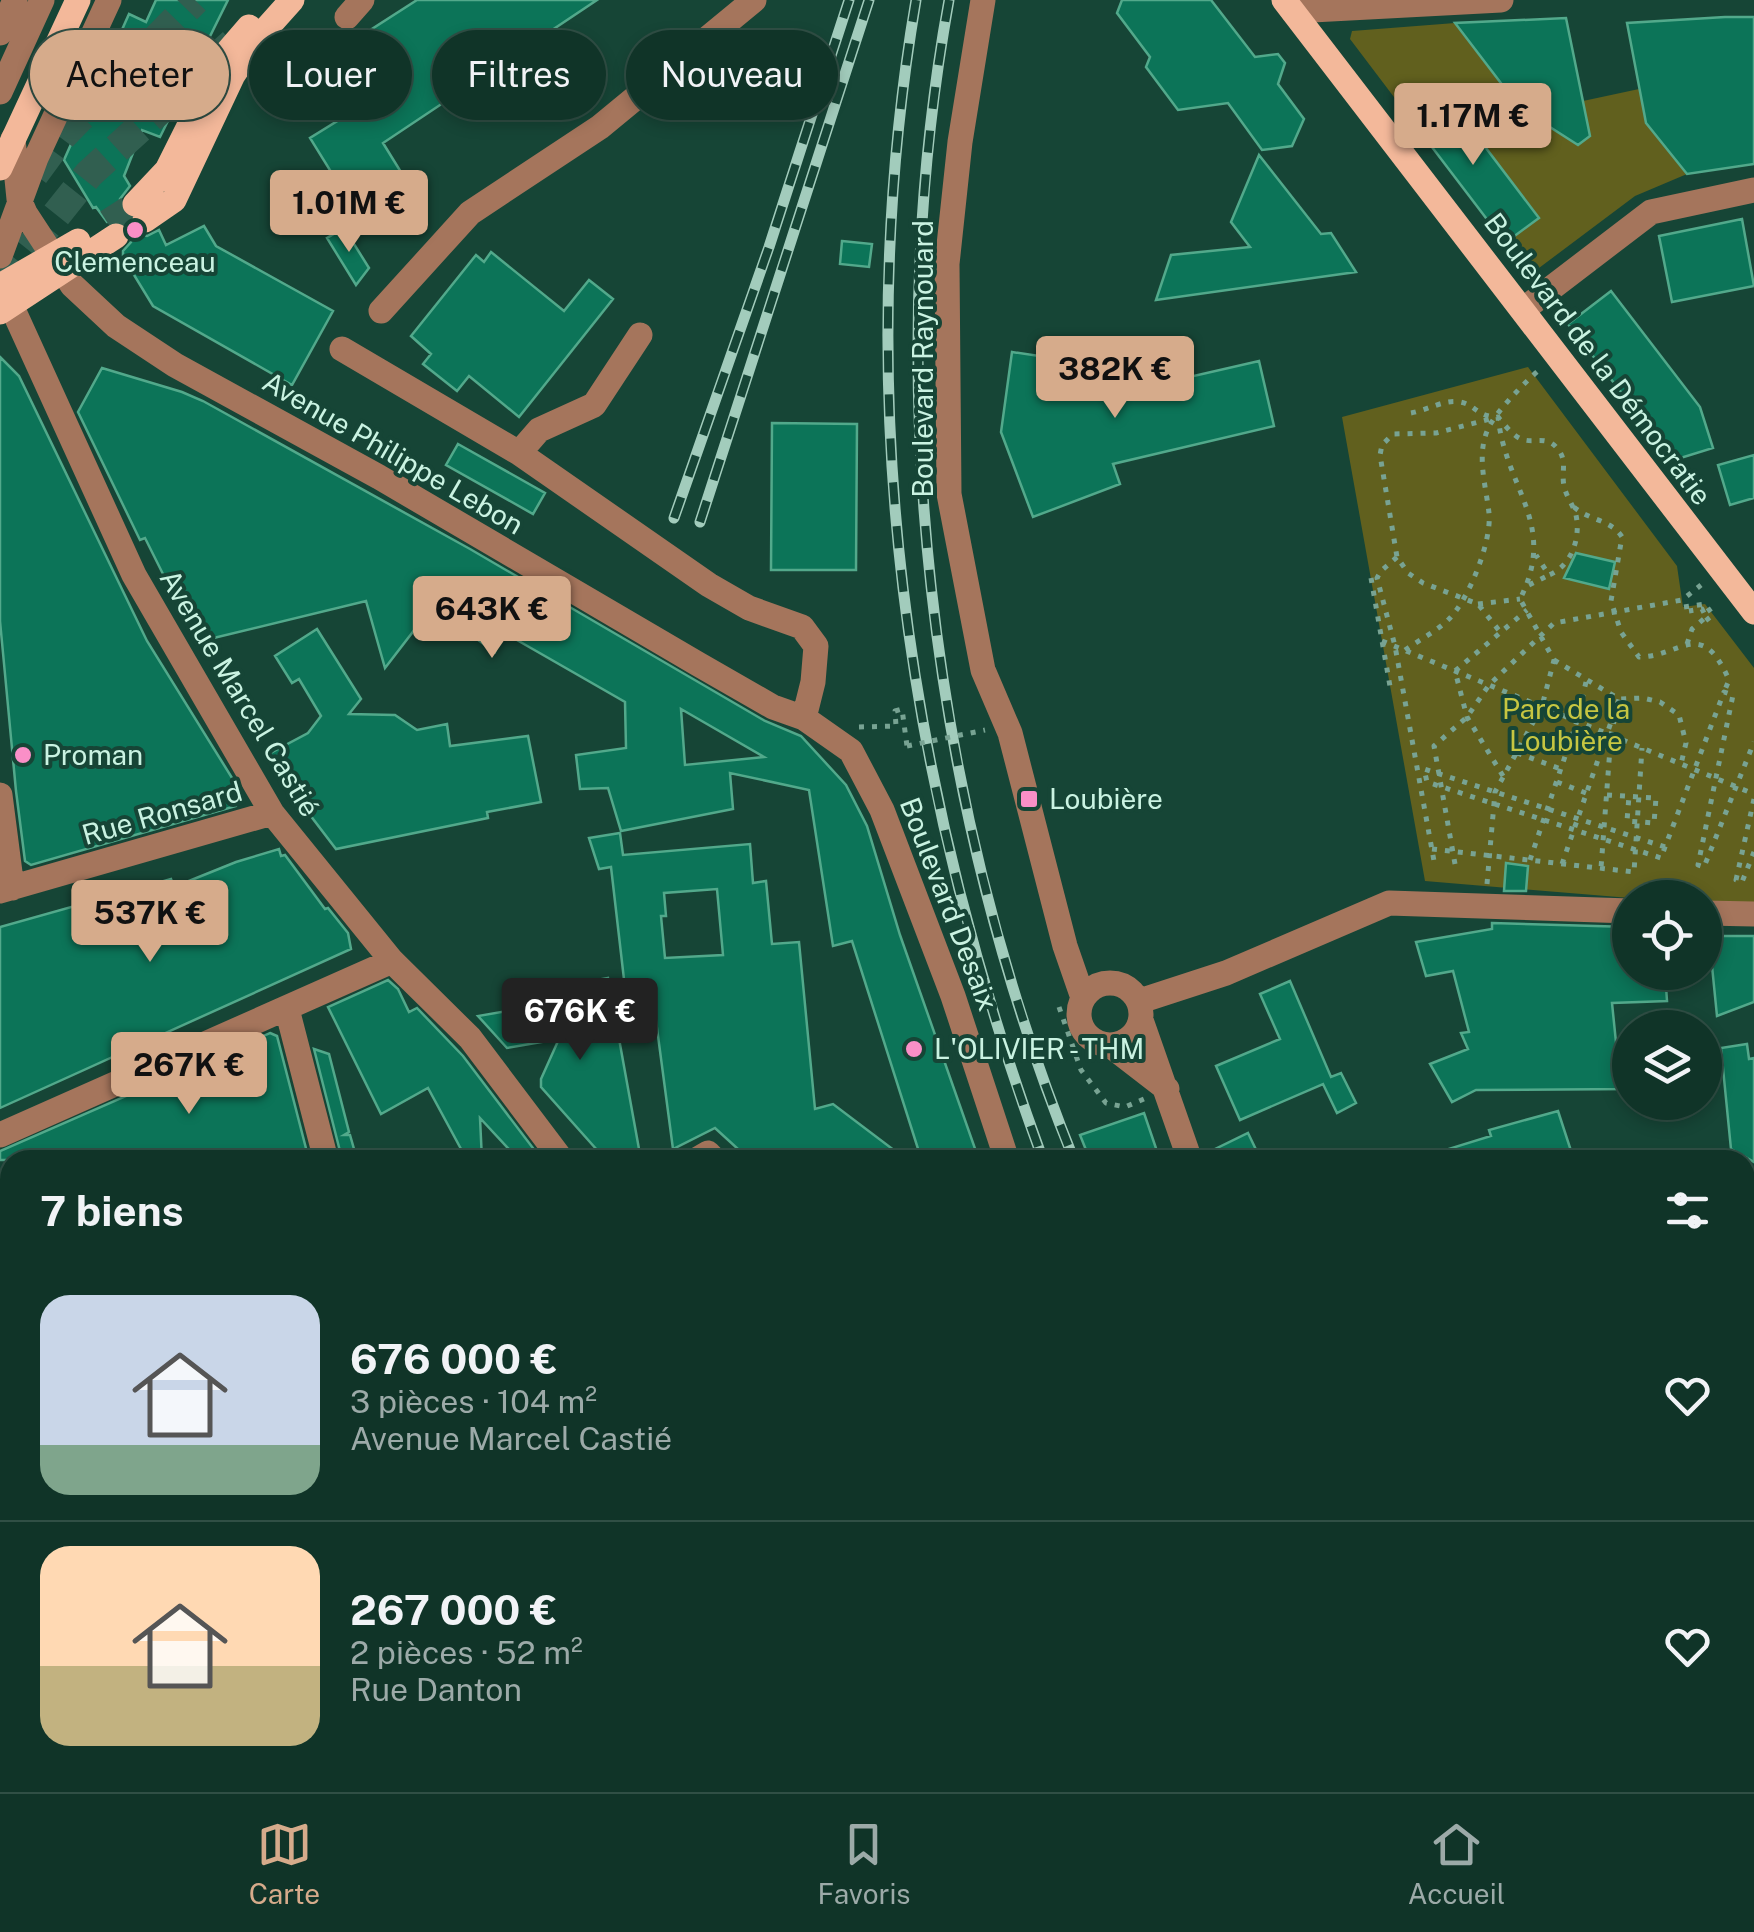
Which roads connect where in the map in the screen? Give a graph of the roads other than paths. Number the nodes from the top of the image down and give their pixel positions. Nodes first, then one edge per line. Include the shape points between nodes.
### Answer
1 (42, 0) edge
2 (78, 0) edge
3 (109, 0) edge
4 (272, 0) edge
5 (292, 0) edge
6 (754, 0) edge
7 (982, 0) edge
8 (1501, 0) edge
9 (1288, 6) edge
10 (0, 92) edge
11 (5, 154) edge
12 (1754, 190) edge
13 (19, 199) junction
14 (112, 229) tunnel mouth
15 (0, 256) edge
16 (58, 264) junction
17 (4, 301) edge
18 (1524, 309) junction
19 (381, 310) dead end
20 (640, 335) dead end
21 (342, 349) dead end
22 (520, 453) junction
23 (1754, 612) edge
24 (804, 718) junction
25 (834, 739) joint
26 (0, 795) edge
27 (272, 813) junction
28 (6, 890) edge
29 (1612, 910) edge
30 (1722, 913) edge
31 (1754, 914) edge
32 (1065, 946) junction
33 (392, 961) junction
34 (1110, 982) junction
35 (1083, 998) junction
36 (287, 1009) junction
37 (1140, 1011) junction
38 (1110, 1046) junction
39 (1166, 1089) junction
40 (0, 1135) edge
41 (323, 1150) edge
42 (554, 1150) edge
43 (1004, 1150) edge
44 (1187, 1150) edge

1 - 10 street
2 - 11 main road
3 - 13 street
4 - 5 main road via 224,56 140,212 174,200 233,75
6 - 19 street via 600,127 470,213
7 - 32 street, Boulevard Raynouard via 947,264 949,494 982,670 1010,733
8 - 9 street
9 - 18 main road, Boulevard de la Démocratie
11 - 13 street, Avenue Philippe Lebon
12 - 18 street via 1650,212
13 - 15 street
13 - 16 street, Avenue Philippe Lebon
14 - 16 main road
16 - 17 main road
16 - 24 street, Avenue Philippe Lebon via 116,326 175,365 773,707
17 - 27 street, Avenue Marcel Castié via 134,576
18 - 23 main road, Boulevard de la Démocratie
20 - 22 street via 594,405 540,430
21 - 22 street
22 - 24 street via 709,585 802,627 816,646
24 - 25 street, Avenue Philippe Lebon
25 - 43 street, Boulevard Desaix via 851,751 882,810
26 - 28 street
27 - 28 street, Rue Ronsard
27 - 33 street, Avenue Marcel Castié
29 - 37 street via 1389,903
30 - 31 street
32 - 34 street
32 - 35 street, Boulevard Raynouard
33 - 36 street
33 - 42 street, Avenue Marcel Castié via 470,1038
34 - 35 street
34 - 37 street via 1128,987
35 - 38 street via 1083,1030
36 - 40 street
36 - 41 street
37 - 38 street via 1130,1038
37 - 39 street
38 - 39 street
39 - 44 street

